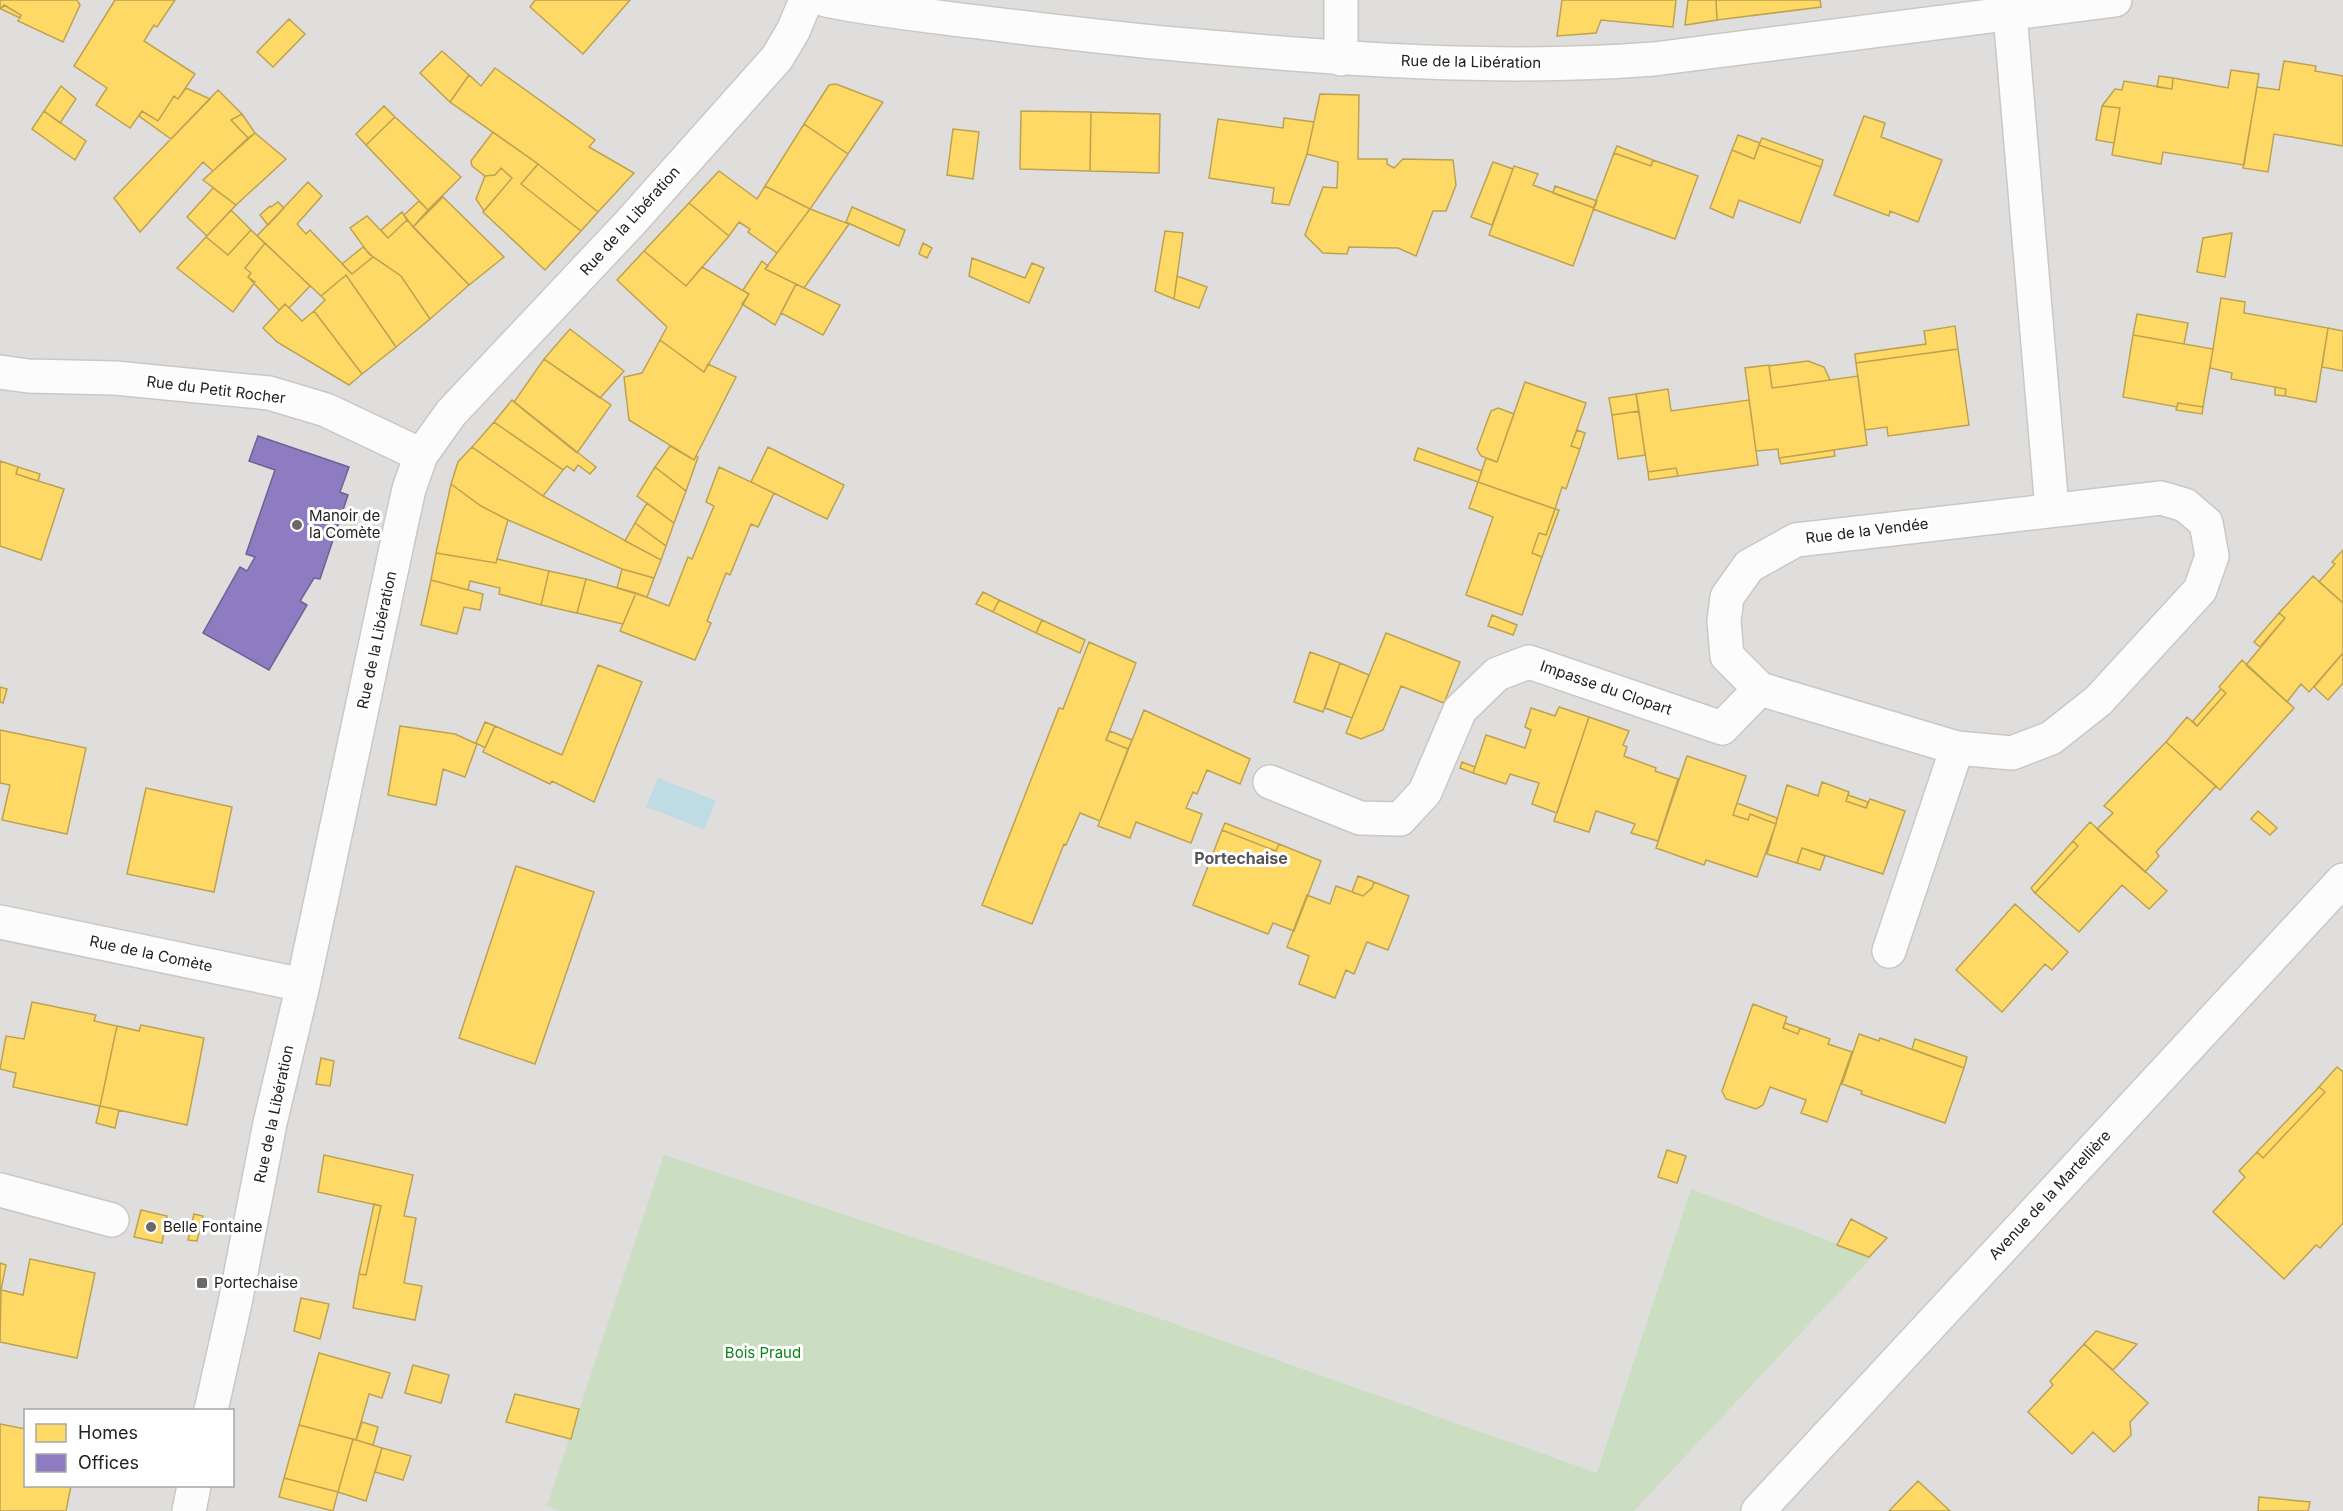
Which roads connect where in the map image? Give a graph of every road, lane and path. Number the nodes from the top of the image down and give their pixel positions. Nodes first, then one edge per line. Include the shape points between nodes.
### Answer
1 (806, 0) edge
2 (826, 0) edge
3 (1341, 0) edge
4 (2115, 0) edge
5 (2010, 14) junction
6 (1341, 59) junction
7 (0, 372) edge
8 (421, 454) junction
9 (2052, 509) junction
10 (1760, 689) junction
11 (1957, 748) junction
12 (1270, 782) dead end
13 (2343, 880) edge
14 (0, 922) edge
15 (1889, 951) dead end
16 (303, 986) junction
17 (0, 1190) edge
18 (112, 1220) dead end
19 (211, 1409) edge
20 (194, 1487) edge
21 (189, 1511) edge
22 (1758, 1511) edge

1 - 8 street, Rue de la Libération via 777,58 629,224 451,413
2 - 6 street, Rue de la Libération via 1102,38
3 - 6 street
4 - 5 street, Rue de la Libération
5 - 6 street, Rue de la Libération via 1600,63 1465,64
5 - 9 street
7 - 8 street, Rue du Petit Rocher via 269,393 326,410
8 - 16 street, Rue de la Libération via 401,525
9 - 10 street, Rue de la Vendée via 1796,540 1749,566 1727,597 1727,656
9 - 11 street, Rue de la Vendée via 2161,498 2185,505 2206,523 2212,556 2200,590 2098,701 2051,738 2012,753
10 - 11 street, Rue de la Vendée
10 - 12 street, Impasse du Clopart via 1722,728 1529,662 1497,674 1460,710 1425,792 1400,819 1360,818
11 - 15 street
13 - 22 street, Avenue de la Martellière
14 - 16 street, Rue de la Comète
16 - 19 street, Rue de la Libération via 270,1123
17 - 18 street
20 - 21 street

